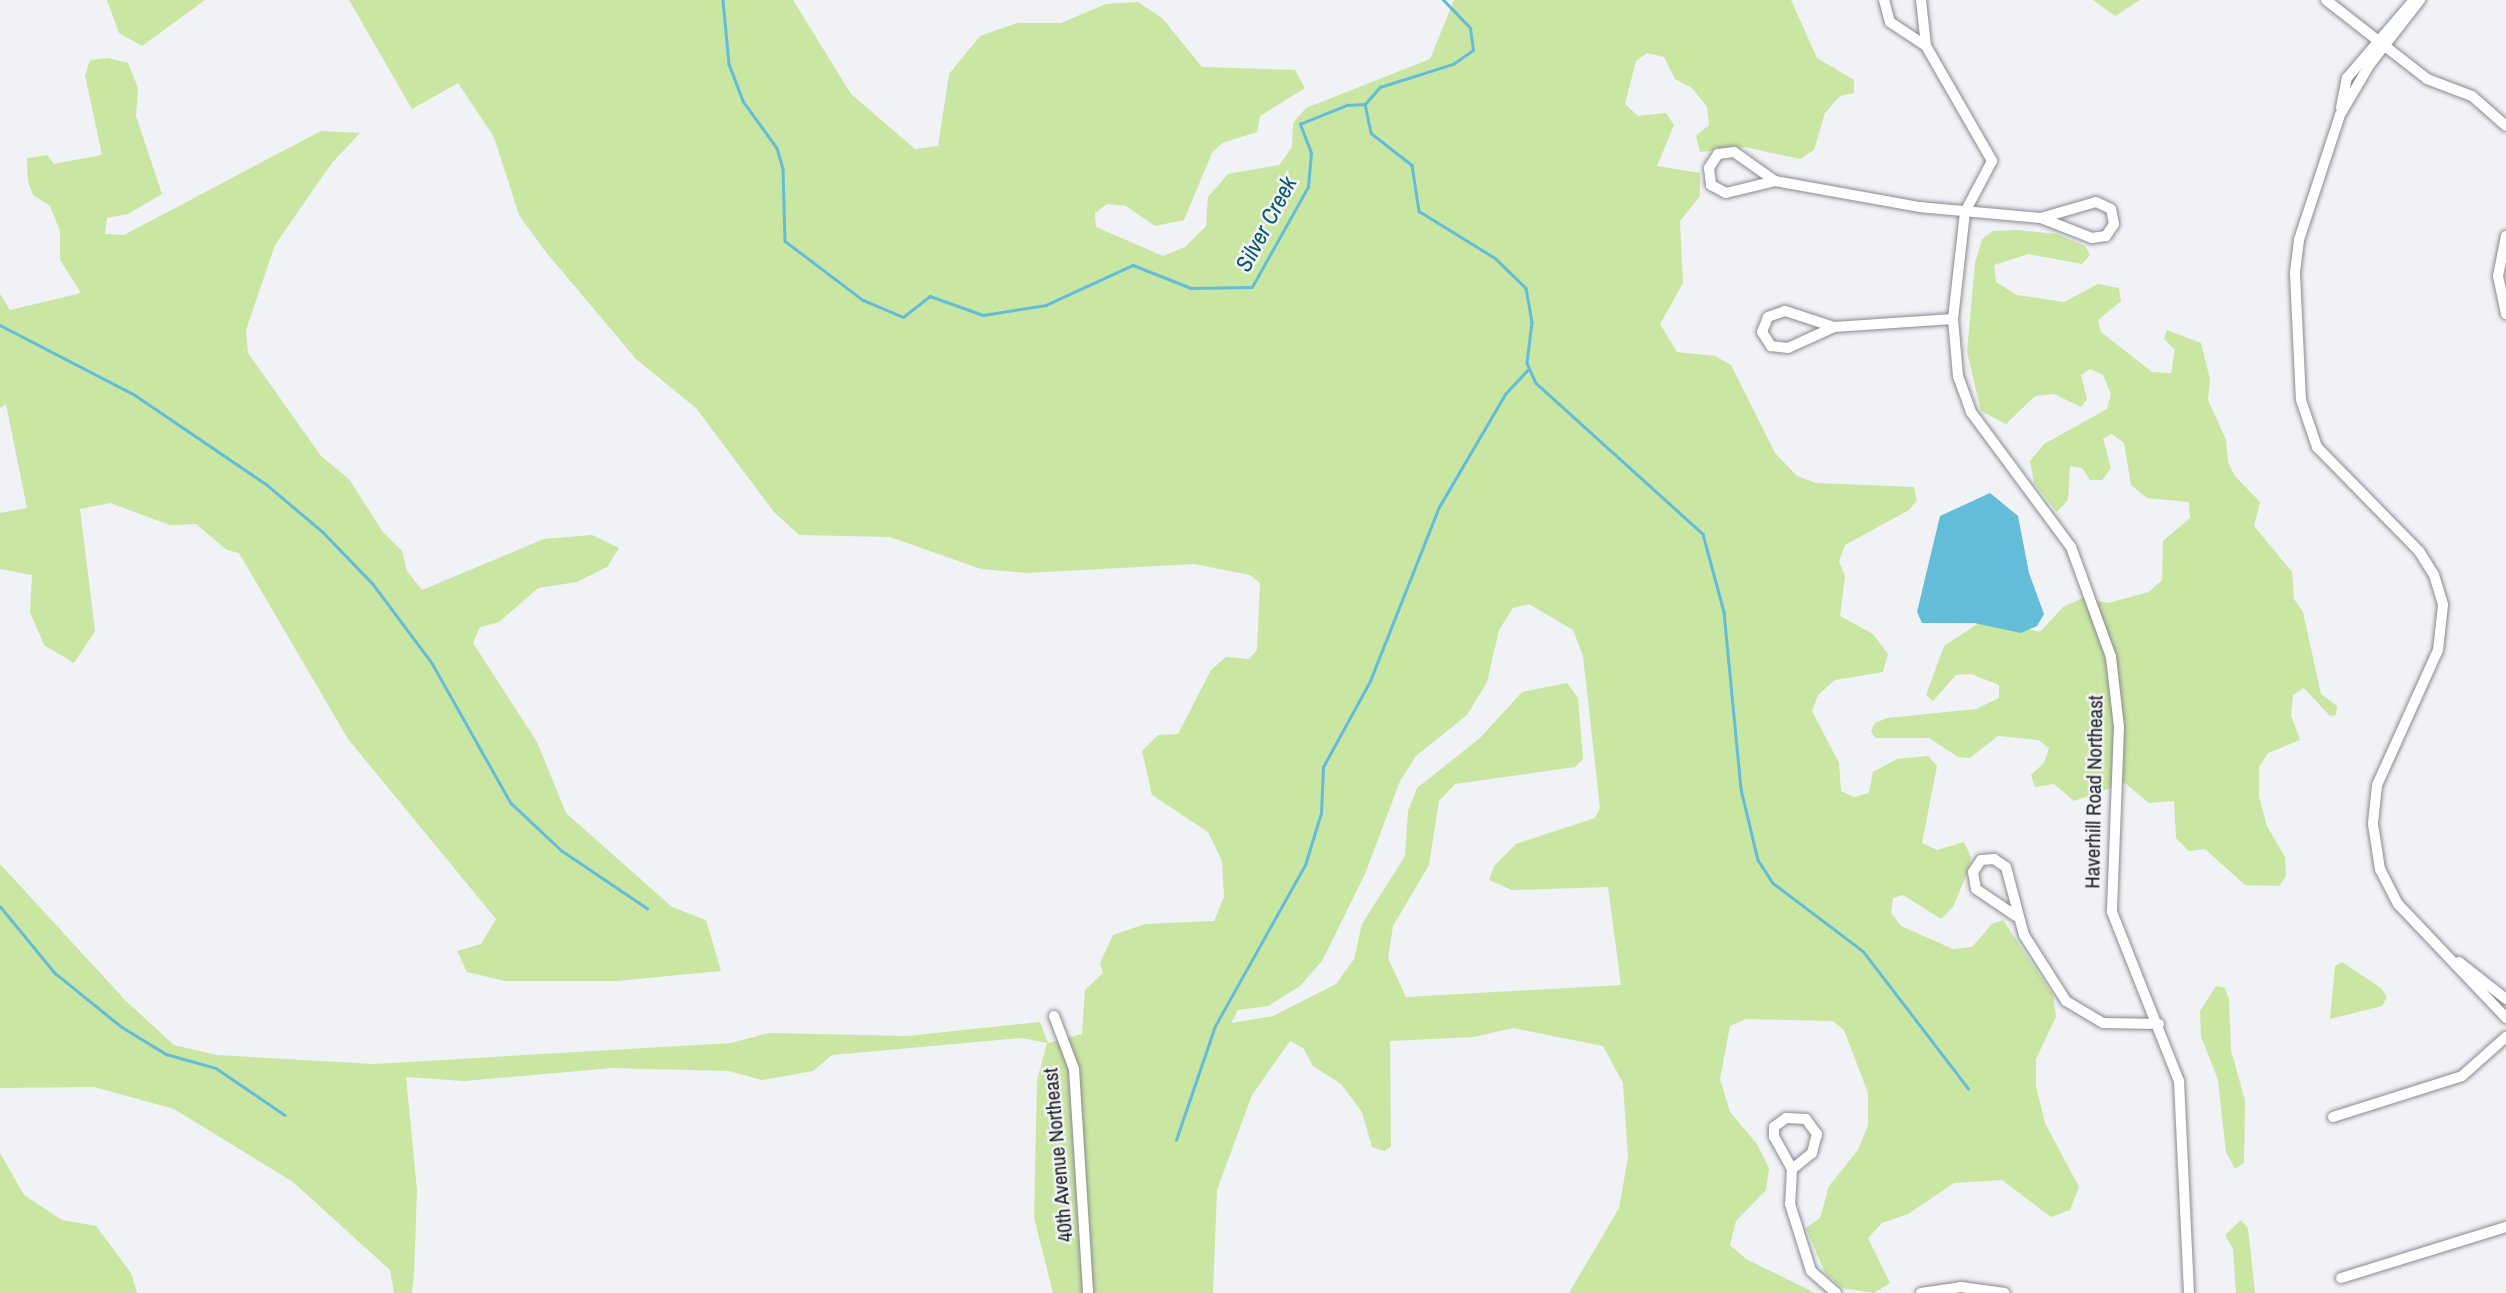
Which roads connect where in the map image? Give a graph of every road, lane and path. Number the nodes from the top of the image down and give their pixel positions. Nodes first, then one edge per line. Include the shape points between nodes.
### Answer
1 (1884, 0) edge
2 (1921, 0) edge
3 (2326, 0) edge
4 (2414, 0) edge
5 (2420, 0) edge
6 (2379, 44) junction
7 (1926, 46) junction
8 (2506, 126) edge
9 (1775, 181) junction
10 (1965, 212) junction
11 (2041, 218) junction
12 (2506, 236) edge
13 (2506, 314) edge
14 (1953, 319) junction
15 (1834, 327) junction
16 (2016, 916) junction
17 (2443, 951) junction
18 (2506, 999) edge
19 (1054, 1017) dead end
20 (2506, 1018) edge
21 (2159, 1024) junction
22 (2506, 1037) edge
23 (2333, 1117) dead end
24 (1793, 1169) junction
25 (2506, 1227) edge
26 (2341, 1278) dead end
27 (1088, 1293) edge
28 (1836, 1293) edge
29 (1921, 1293) edge
30 (2005, 1293) edge
31 (2189, 1293) edge

1 - 7 street via 1890,22
2 - 7 street
3 - 6 street
4 - 6 street
5 - 6 street
6 - 8 street via 2427,79 2472,96
6 - 17 street via 2340,115 2297,249 2301,400 2317,447 2407,537 2440,590 2444,620 2438,650 2388,751 2373,824 2388,887
7 - 10 street, Haverhill Road Northeast via 1992,161
9 - 9 street via 1734,152 1711,160 1710,178 1717,191 1735,194
9 - 10 street
10 - 11 street
10 - 14 street, Haverhill Road Northeast
11 - 11 street via 2096,202 2111,209 2114,224 2106,236 2092,238
12 - 13 street via 2498,276
14 - 15 street
14 - 21 street, Haverhill Road Northeast via 1958,376 1971,412 2071,547 2105,635 2119,727 2112,912 2130,968
15 - 15 street via 1785,312 1768,317 1762,331 1771,346 1788,348
16 - 16 street via 2006,867 1994,859 1981,860 1973,872 1976,889
16 - 21 street via 2066,1001 2103,1023
17 - 18 street
17 - 20 street
19 - 27 street, 40th Avenue Northeast via 1074,1069
21 - 31 street, Haverhill Road Northeast via 2179,1082
22 - 23 street via 2462,1076
24 - 24 street via 1812,1153 1817,1134 1806,1119 1786,1118 1774,1127 1774,1137
24 - 28 street via 1790,1204 1801,1250 1811,1271
25 - 26 street
29 - 30 street via 1961,1287

